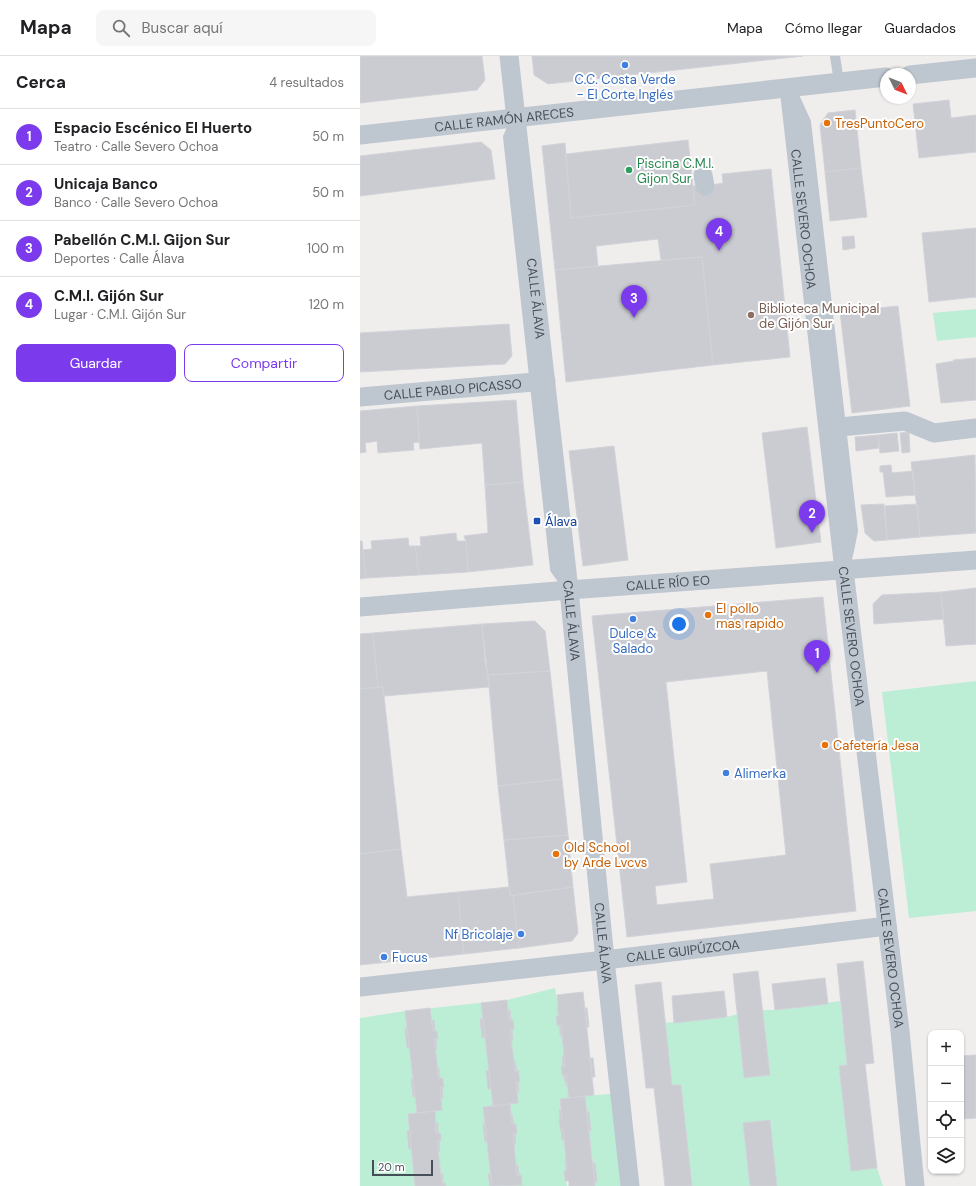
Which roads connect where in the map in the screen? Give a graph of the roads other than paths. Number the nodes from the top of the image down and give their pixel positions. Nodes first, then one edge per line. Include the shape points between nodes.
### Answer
1 (509, 56) edge
2 (835, 56) edge
3 (976, 68) edge
4 (916, 74) edge
5 (880, 78) edge
6 (839, 82) junction
7 (790, 88) junction
8 (517, 118) junction
9 (360, 136) edge
10 (540, 382) junction
11 (360, 397) edge
12 (834, 427) junction
13 (976, 428) edge
14 (976, 560) edge
15 (844, 570) junction
16 (569, 590) junction
17 (360, 607) edge
18 (887, 926) junction
19 (605, 960) junction
20 (360, 987) edge
21 (630, 1186) edge
22 (915, 1186) edge

1 - 8 street, CALLE ÁLAVA
2 - 6 lane
3 - 4 street
5 - 6 street, CALLE RAMÓN ARECES
6 - 7 street, CALLE RAMÓN ARECES
7 - 8 street, CALLE RAMÓN ARECES
7 - 12 street, CALLE SEVERO OCHOA
8 - 9 street, CALLE RAMÓN ARECES
8 - 10 street, CALLE ÁLAVA
10 - 11 street, CALLE PABLO PICASSO
10 - 16 street, CALLE ÁLAVA
12 - 13 street via 905,421 934,433
12 - 15 street, CALLE SEVERO OCHOA
14 - 15 street, CALLE RÍO EO
15 - 16 street, CALLE RÍO EO
15 - 18 street, CALLE SEVERO OCHOA
16 - 17 street, CALLE RÍO EO
16 - 19 street, CALLE ÁLAVA
18 - 19 street, CALLE GUIPÚZCOA
18 - 22 street, CALLE SEVERO OCHOA
19 - 20 street, CALLE GUIPÚZCOA
19 - 21 street, CALLE ÁLAVA

